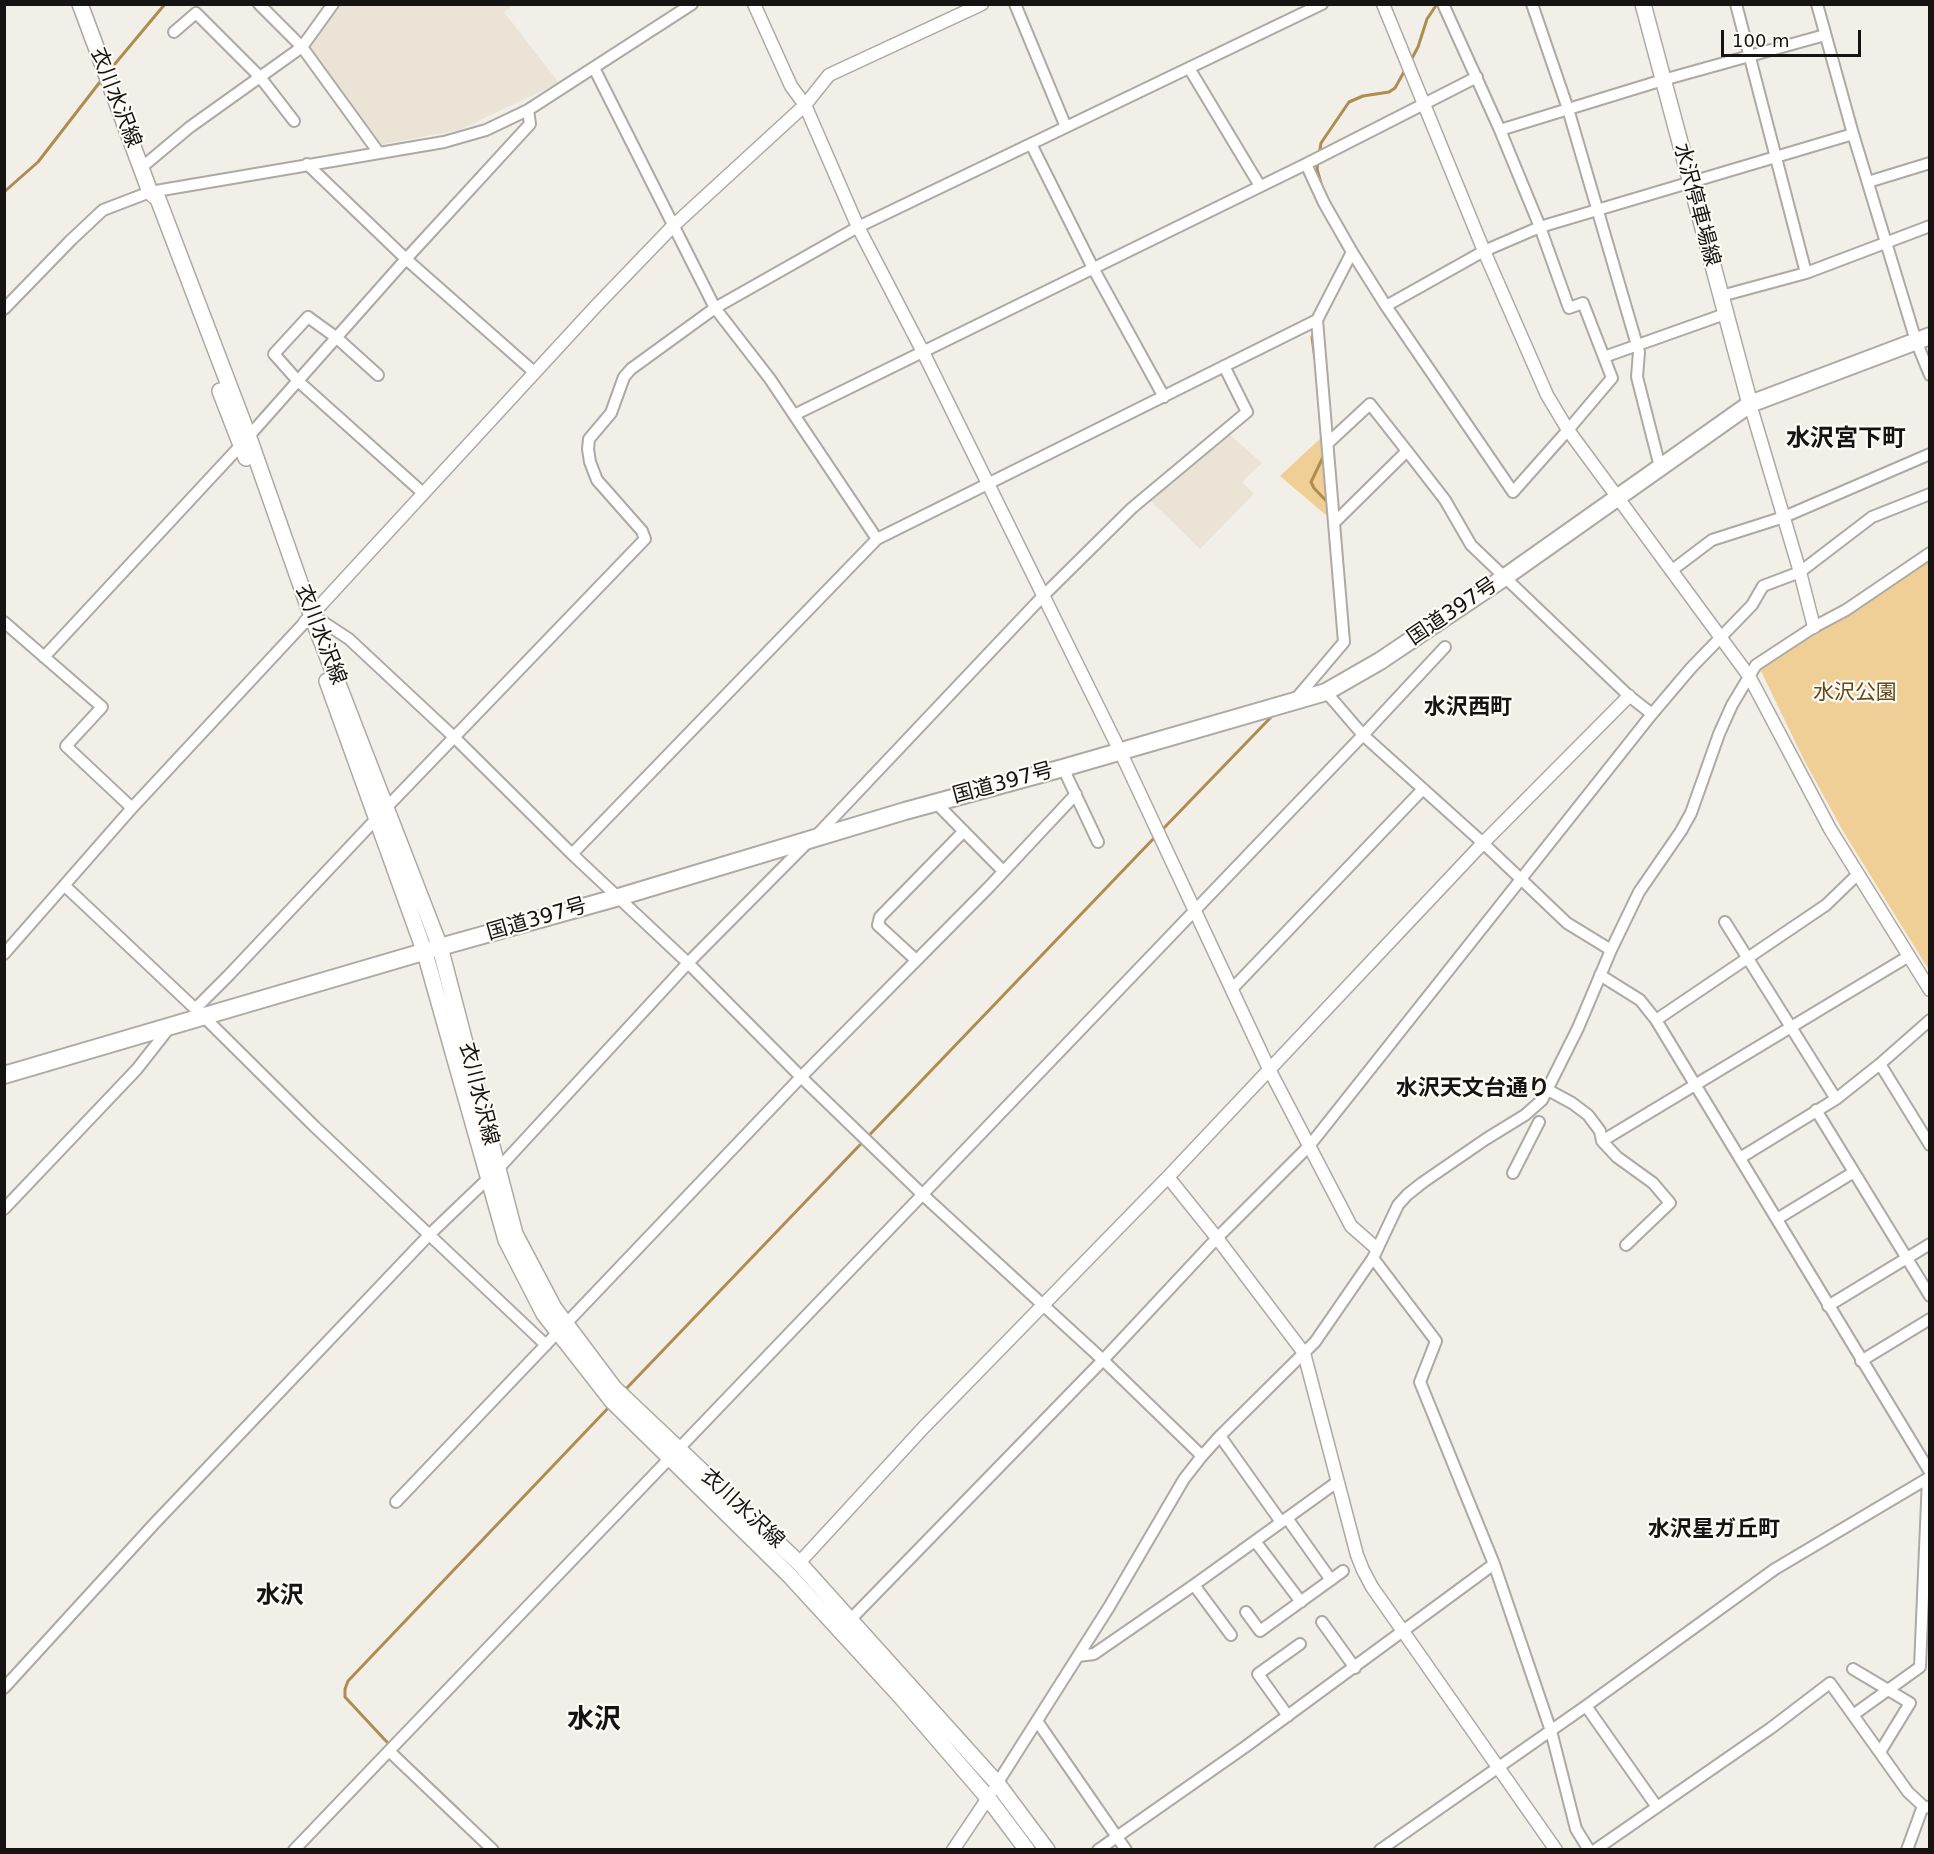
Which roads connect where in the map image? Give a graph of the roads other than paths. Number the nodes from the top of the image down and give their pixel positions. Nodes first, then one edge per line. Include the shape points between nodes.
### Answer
1 (80, 4) edge
2 (260, 4) edge
3 (333, 4) edge
4 (692, 4) edge
5 (753, 4) edge
6 (982, 4) edge
7 (1015, 4) edge
8 (1322, 4) edge
9 (1383, 4) edge
10 (1443, 4) edge
11 (1532, 4) edge
12 (1643, 4) edge
13 (1736, 4) edge
14 (1817, 4) edge
15 (200, 9) edge
16 (174, 32) dead end
17 (1826, 35) junction
18 (302, 47) junction
19 (1749, 56) junction
20 (594, 68) junction
21 (1189, 68) junction
22 (260, 77) junction
23 (1477, 77) junction
24 (1663, 80) junction
25 (805, 105) junction
26 (1424, 105) junction
27 (1568, 109) junction
28 (528, 110) junction
29 (294, 120) dead end
30 (1066, 127) junction
31 (1500, 130) junction
32 (1853, 134) junction
33 (1031, 144) junction
34 (379, 153) junction
35 (1775, 157) junction
36 (1929, 163) edge
37 (307, 164) junction
38 (1306, 164) junction
39 (141, 168) junction
40 (1690, 182) junction
41 (1868, 182) junction
42 (1260, 186) junction
43 (150, 192) junction
44 (1598, 209) junction
45 (673, 226) junction
46 (1929, 226) edge
47 (858, 227) junction
48 (1540, 227) junction
49 (1886, 243) junction
50 (1484, 251) junction
51 (1352, 252) junction
52 (406, 259) junction
53 (1093, 267) junction
54 (1806, 273) junction
55 (1721, 296) junction
56 (1386, 306) junction
57 (715, 308) junction
58 (4, 309) edge
59 (1725, 314) junction
60 (1317, 320) junction
61 (337, 338) junction
62 (1923, 338) edge
63 (1636, 345) junction
64 (923, 352) junction
65 (1604, 357) junction
66 (1224, 366) junction
67 (534, 372) junction
68 (378, 375) dead end
69 (1929, 375) edge
70 (298, 381) junction
71 (1164, 397) junction
72 (1750, 404) junction
73 (794, 415) junction
74 (1568, 430) junction
75 (245, 440) junction
76 (1328, 443) junction
77 (1407, 451) junction
78 (1929, 454) edge
79 (1660, 468) junction
80 (987, 483) junction
81 (423, 493) junction
82 (1929, 494) edge
83 (1618, 497) junction
84 (1784, 517) junction
85 (1335, 522) junction
86 (877, 540) junction
87 (1929, 553) edge
88 (1671, 571) junction
89 (1800, 572) junction
90 (1505, 577) junction
91 (1043, 596) junction
92 (308, 618) junction
93 (4, 622) edge
94 (1814, 627) junction
95 (1720, 637) junction
96 (1445, 647) dead end
97 (44, 657) junction
98 (1749, 676) junction
99 (1326, 692) junction
100 (1629, 696) junction
101 (1294, 701) junction
102 (1652, 714) junction
103 (1363, 735) junction
104 (455, 738) junction
105 (1120, 751) junction
106 (1063, 768) junction
107 (1424, 789) junction
108 (1076, 794) junction
109 (936, 802) junction
110 (132, 808) junction
111 (382, 812) junction
112 (964, 831) junction
113 (811, 839) junction
114 (1098, 842) dead end
115 (1483, 843) junction
116 (572, 854) junction
117 (1003, 871) junction
118 (1858, 874) junction
119 (1521, 879) junction
120 (65, 886) junction
121 (619, 897) junction
122 (1194, 909) junction
123 (1725, 922) dead end
124 (433, 950) junction
125 (1611, 950) junction
126 (4, 954) edge
127 (1909, 956) junction
128 (1747, 958) junction
129 (916, 960) junction
130 (688, 963) junction
131 (1600, 975) junction
132 (1232, 989) junction
133 (1929, 990) edge
134 (200, 1013) junction
135 (1656, 1020) junction
136 (1929, 1020) edge
137 (170, 1027) junction
138 (1791, 1027) junction
139 (1880, 1064) junction
140 (1269, 1069) junction
141 (4, 1075) edge
142 (801, 1077) junction
143 (1694, 1084) junction
144 (1548, 1090) junction
145 (1836, 1099) junction
146 (1816, 1110) junction
147 (1539, 1122) dead end
148 (1602, 1141) junction
149 (1929, 1144) edge
150 (1310, 1145) junction
151 (1740, 1158) junction
152 (1854, 1172) junction
153 (1513, 1173) dead end
154 (492, 1174) junction
155 (1168, 1177) junction
156 (922, 1194) junction
157 (4, 1209) edge
158 (1777, 1219) junction
159 (429, 1235) junction
160 (1217, 1238) junction
161 (1929, 1244) edge
162 (1626, 1245) dead end
163 (1374, 1253) junction
164 (1908, 1258) junction
165 (1929, 1296) edge
166 (1043, 1305) junction
167 (1828, 1306) junction
168 (1929, 1319) edge
169 (562, 1328) junction
170 (546, 1345) junction
171 (1304, 1353) junction
172 (1103, 1360) junction
173 (1862, 1360) junction
174 (1220, 1436) junction
175 (674, 1453) junction
176 (1202, 1455) junction
177 (1929, 1476) edge
178 (1337, 1482) junction
179 (396, 1502) dead end
180 (1284, 1520) junction
181 (1255, 1541) junction
182 (799, 1563) junction
183 (1494, 1564) junction
184 (1343, 1571) dead end
185 (1331, 1580) junction
186 (1194, 1586) junction
187 (1301, 1602) junction
188 (1246, 1612) dead end
189 (851, 1619) junction
190 (1322, 1622) dead end
191 (1403, 1632) junction
192 (1231, 1635) dead end
193 (1300, 1644) dead end
194 (1078, 1656) junction
195 (1355, 1668) junction
196 (1853, 1670) dead end
197 (4, 1688) edge
198 (1886, 1690) junction
199 (1586, 1706) junction
200 (1853, 1715) junction
201 (1288, 1716) junction
202 (1037, 1721) junction
203 (1551, 1731) junction
204 (389, 1751) junction
205 (1880, 1752) junction
206 (1498, 1767) junction
207 (997, 1783) junction
208 (988, 1798) junction
209 (1657, 1807) junction
210 (1926, 1807) edge
211 (1117, 1837) junction
212 (294, 1850) edge
213 (493, 1850) edge
214 (953, 1850) edge
215 (1028, 1850) edge
216 (1047, 1850) edge
217 (1098, 1850) edge
218 (1126, 1850) edge
219 (1380, 1850) edge
220 (1556, 1850) edge
221 (1589, 1850) edge
222 (1595, 1850) edge
223 (1907, 1850) edge

1 - 39 main road, 衣川水沢線
2 - 18 street
3 - 18 street
4 - 20 street
5 - 25 street via 791,86
6 - 25 street via 829,75
7 - 30 street
8 - 21 street
9 - 26 street
10 - 23 street
11 - 27 street
12 - 24 main road, 水沢停車場線
13 - 19 street
14 - 17 street
15 - 16 street
15 - 22 street
17 - 19 street
17 - 32 street
18 - 22 street
18 - 34 street
19 - 24 street
19 - 35 street
20 - 28 street
20 - 45 street
21 - 30 street
21 - 42 street
22 - 29 street
22 - 39 street
23 - 26 street
23 - 31 street
24 - 27 street
24 - 40 main road, 水沢停車場線
25 - 45 street
25 - 47 street
26 - 38 street
26 - 50 street
27 - 31 street
27 - 44 street
28 - 34 street via 486,130
28 - 52 street via 530,124
30 - 33 street
31 - 48 street
32 - 35 street
32 - 41 street
33 - 47 street
33 - 53 street
34 - 37 street
35 - 40 street
35 - 54 street
36 - 41 street
37 - 43 street
37 - 52 street
38 - 42 street
38 - 51 street
39 - 43 main road, 衣川水沢線
40 - 44 street
40 - 55 main road, 水沢停車場線
41 - 49 street
42 - 53 street
43 - 58 street via 103,210
43 - 75 main road, 衣川水沢線 via 158,200
44 - 48 street
44 - 63 street
45 - 57 street
45 - 67 street
46 - 49 street
47 - 57 street
47 - 64 street
48 - 50 street
48 - 65 street via 1569,308 1582,303
49 - 54 street
49 - 62 street
50 - 56 street
50 - 74 street via 1547,395
51 - 56 street
51 - 60 street
52 - 61 street
52 - 67 street
53 - 64 street
53 - 71 street
54 - 55 street
55 - 59 main road, 水沢停車場線
56 - 74 street via 1513,492
57 - 73 street
57 - 104 street via 632,369 624,378 611,413 589,439 590,462 597,480 642,531 645,540
59 - 63 street
59 - 72 main road, 水沢停車場線
60 - 66 street
60 - 76 street
61 - 68 street
61 - 70 street
61 - 70 street via 308,317 280,347 274,354
62 - 69 street
62 - 72 highway, 国道397号
63 - 65 street
63 - 79 street via 1637,377
64 - 73 street
64 - 80 street
65 - 74 street via 1612,378
66 - 71 street
66 - 91 street via 1247,412 1132,508
67 - 81 street
70 - 75 street
70 - 81 street
71 - 80 street
72 - 79 highway, 国道397号
72 - 84 street
73 - 86 street
74 - 83 street
75 - 92 main road, 衣川水沢線
75 - 97 street
76 - 77 street via 1370,404
76 - 85 street
77 - 85 street
77 - 90 street via 1445,500 1471,545
78 - 84 street
79 - 83 highway, 国道397号
80 - 86 street
80 - 91 street
81 - 92 street
82 - 89 street via 1872,517
83 - 88 street
83 - 90 highway, 国道397号
84 - 88 street via 1712,540
84 - 89 street
85 - 101 street via 1344,642
86 - 116 street
87 - 94 street via 1846,610
88 - 95 street
89 - 94 street
89 - 95 street via 1763,586 1752,604
90 - 99 highway, 国道397号 via 1380,661
90 - 100 street
91 - 105 street
91 - 113 street
92 - 104 street via 349,639
92 - 110 street
92 - 111 main road, 衣川水沢線
93 - 97 street
94 - 98 street via 1756,665
95 - 98 street
95 - 102 street
96 - 103 street
97 - 110 street via 102,707 66,746
98 - 118 street
98 - 125 street via 1719,734 1691,813 1639,892
99 - 101 highway, 国道397号
99 - 103 street
100 - 102 street
100 - 115 street
101 - 105 highway, 国道397号
102 - 119 street
103 - 107 street
103 - 122 street
104 - 111 street
104 - 116 street
105 - 106 highway, 国道397号
105 - 122 street
106 - 108 street
106 - 109 highway, 国道397号
107 - 115 street
107 - 132 street
108 - 114 street
108 - 117 street
109 - 112 street
109 - 113 highway, 国道397号
110 - 120 street
111 - 124 main road, 衣川水沢線
111 - 134 street via 229,975
112 - 117 street
112 - 129 street via 880,917 878,925
113 - 121 highway, 国道397号
113 - 130 street
115 - 119 street
115 - 140 street
116 - 121 street
117 - 129 street
118 - 127 street
118 - 128 street via 1826,905
119 - 125 street via 1567,923
119 - 150 street
120 - 126 street
120 - 134 street
121 - 124 highway, 国道397号
121 - 130 street
122 - 132 street
122 - 156 street
123 - 128 street
124 - 134 highway, 国道397号
124 - 154 main road, 衣川水沢線
125 - 131 street
127 - 133 street
127 - 138 street
128 - 135 street
128 - 138 street
129 - 142 street
130 - 142 street
130 - 154 street
131 - 135 street via 1640,1000
131 - 144 street
132 - 140 street
134 - 137 highway, 国道397号
134 - 159 street
135 - 143 street
136 - 139 street
137 - 141 highway, 国道397号
137 - 157 street via 137,1069
138 - 143 street
138 - 145 street
139 - 145 street
139 - 149 street
140 - 150 street
140 - 155 street
142 - 156 street
142 - 169 street
143 - 148 street
143 - 151 street
144 - 148 street via 1587,1115 1600,1131
144 - 163 street via 1526,1115 1407,1195
145 - 146 street
146 - 151 street
146 - 152 street
147 - 153 street
148 - 162 street via 1653,1183 1670,1203
150 - 160 street
150 - 163 street via 1351,1226
151 - 158 street
152 - 158 street
152 - 164 street
154 - 159 street
154 - 169 main road, 衣川水沢線 via 506,1240 544,1314
155 - 160 street
155 - 166 street
156 - 166 street
156 - 175 street
158 - 167 street
159 - 170 street
159 - 197 street
160 - 171 street
160 - 172 street
161 - 164 street
163 - 171 street
163 - 183 street via 1437,1341 1420,1382
164 - 165 street
164 - 167 street
166 - 172 street
166 - 182 street
167 - 173 street
168 - 173 street
169 - 170 street
169 - 175 main road, 衣川水沢線 via 612,1401
170 - 179 street
171 - 174 street
171 - 178 street
172 - 176 street
172 - 189 street
173 - 177 street
174 - 176 street
174 - 180 street
175 - 182 main road, 衣川水沢線
175 - 204 street
175 - 208 main road, 衣川水沢線 via 902,1698
176 - 194 street
177 - 198 street via 1920,1667
177 - 199 street via 1775,1569
178 - 180 street
178 - 191 street via 1363,1570
180 - 181 street
180 - 185 street
181 - 186 street
181 - 187 street
182 - 189 main road, 衣川水沢線
183 - 191 street
183 - 203 street
184 - 185 street
185 - 187 street
186 - 192 street
186 - 194 street via 1094,1654
187 - 188 street via 1260,1631
189 - 207 main road, 衣川水沢線
190 - 195 street
191 - 195 street
191 - 206 street
193 - 201 street via 1258,1674
194 - 202 street
195 - 201 street
196 - 198 street
198 - 200 street
198 - 205 street via 1910,1703
199 - 203 street
199 - 209 street
200 - 205 street
200 - 209 street via 1830,1683
201 - 211 street
202 - 207 street
202 - 211 street
203 - 206 street
203 - 221 street via 1576,1829
204 - 212 street
204 - 213 street
205 - 210 street via 1908,1792
206 - 219 street
206 - 220 street
207 - 208 street
207 - 216 main road, 衣川水沢線
208 - 214 street
208 - 215 main road, 衣川水沢線
209 - 222 street
210 - 223 street
211 - 217 street
211 - 218 street

